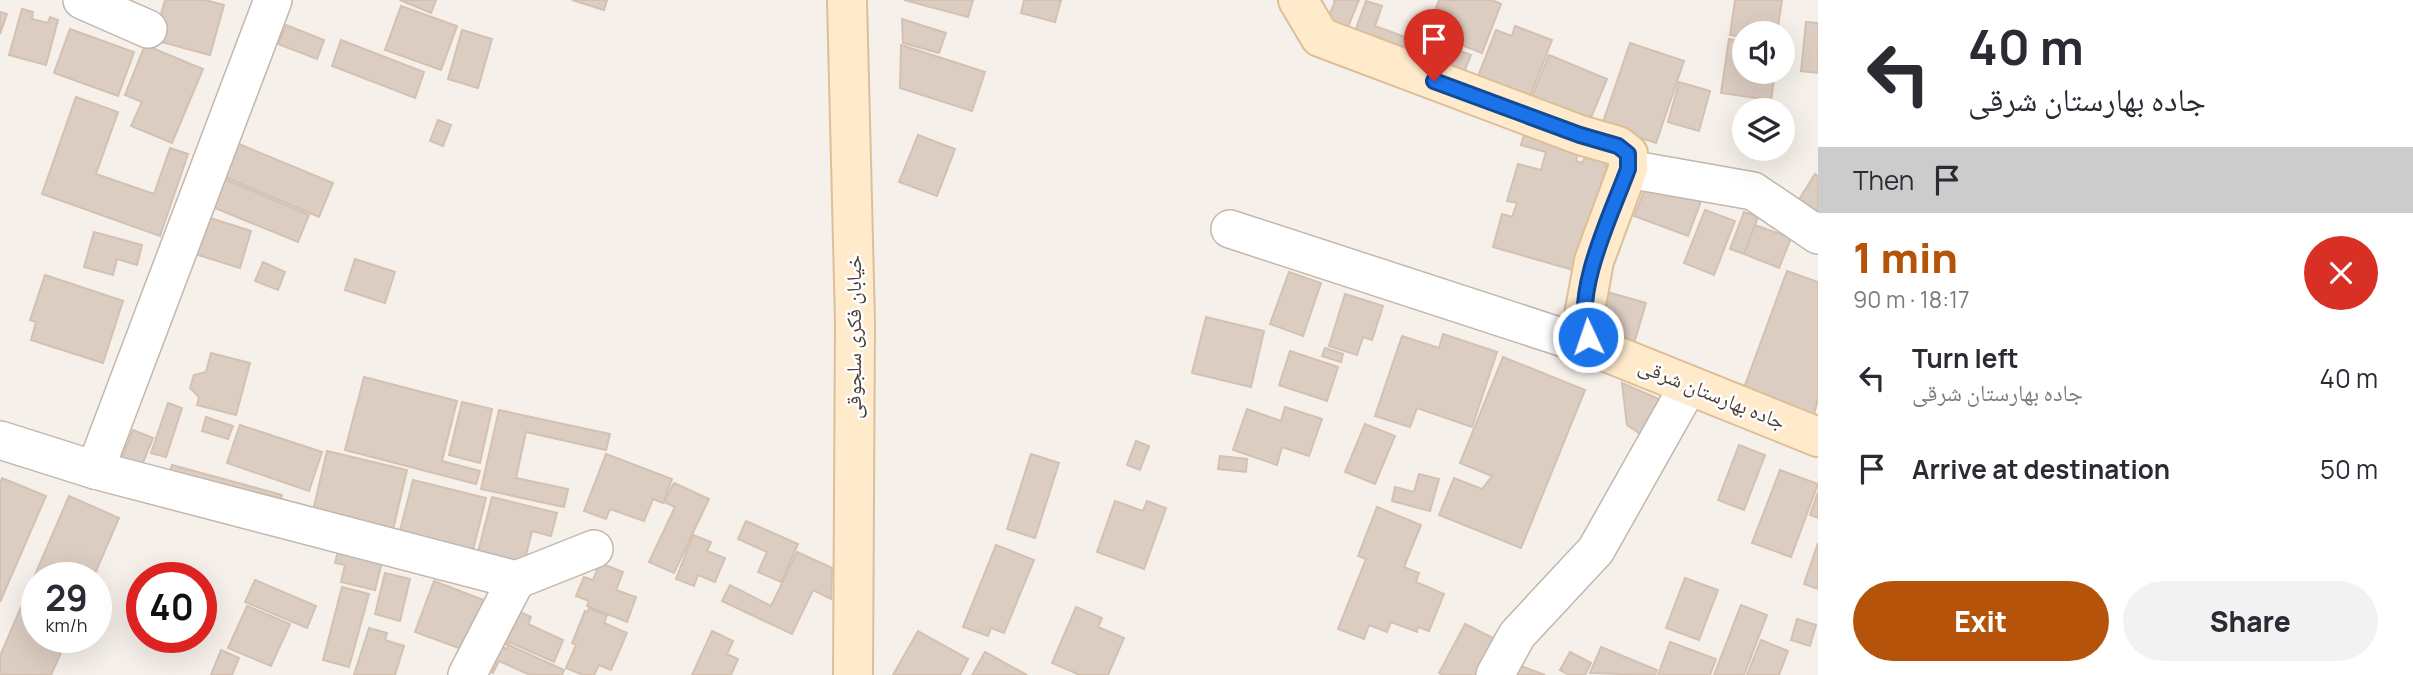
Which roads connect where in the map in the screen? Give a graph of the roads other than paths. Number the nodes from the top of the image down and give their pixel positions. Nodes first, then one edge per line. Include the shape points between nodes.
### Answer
1 (82, 0) edge
2 (273, 0) edge
3 (847, 0) edge
4 (1298, 0) edge
5 (148, 29) dead end
6 (1628, 169) junction
7 (1230, 229) dead end
8 (1818, 235) edge
9 (1604, 351) junction
10 (1689, 385) junction
11 (1818, 436) edge
12 (0, 440) edge
13 (95, 470) junction
14 (594, 549) dead end
15 (516, 580) junction
16 (467, 675) edge
17 (853, 675) edge
18 (1495, 675) edge

1 - 5 street
2 - 13 street
3 - 17 street, خیابان فکری سلجوقی via 855,323
4 - 6 street via 1320,37 1618,146 1628,154
6 - 8 street via 1753,191
6 - 9 street via 1594,261 1583,321 1588,337
7 - 9 street
9 - 10 street, جاده بهارستان شرقی
10 - 11 street, جاده بهارستان شرقی
10 - 18 street via 1597,550 1517,635
12 - 13 street
13 - 15 street
14 - 15 street
15 - 16 street

